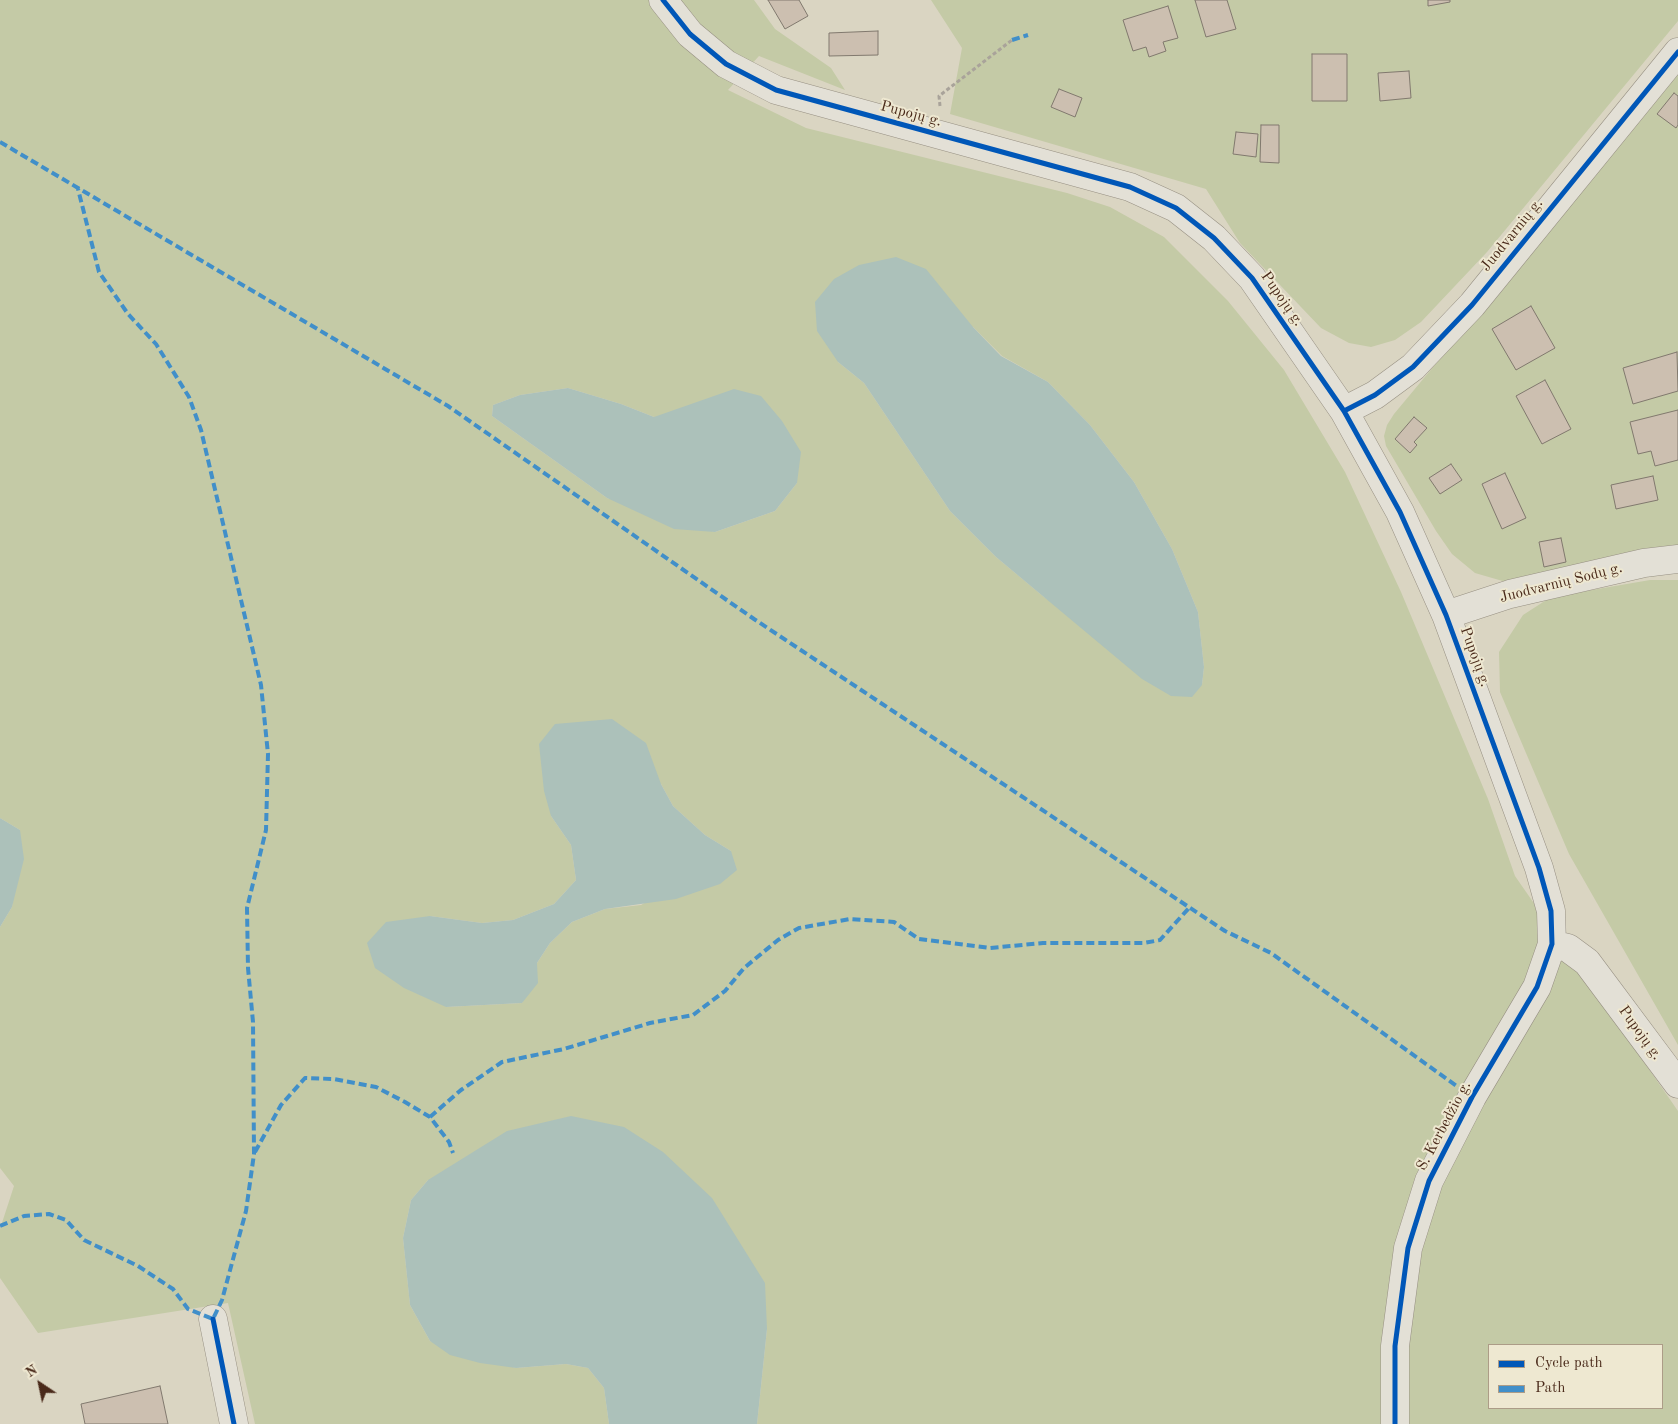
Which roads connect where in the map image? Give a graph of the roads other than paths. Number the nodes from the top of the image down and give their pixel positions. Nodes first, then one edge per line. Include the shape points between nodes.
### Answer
1 (663, 0) edge
2 (1678, 52) edge
3 (1344, 411) junction
4 (1678, 559) edge
5 (1446, 615) junction
6 (1552, 944) junction
7 (1678, 1084) edge
8 (213, 1319) dead end
9 (234, 1424) edge
10 (1395, 1424) edge

1 - 3 street, Pupojų g. via 690,34 726,64 776,90 1130,187 1176,208 1214,238 1252,278
2 - 3 street, Juodvarnių g. via 1472,305 1413,367 1375,395
3 - 5 street, Pupojų g. via 1400,512
4 - 5 street, Juodvarnių Sodų g. via 1644,563 1510,594
5 - 6 street, Pupojų g. via 1539,868 1551,911
6 - 7 street, Pupojų g. via 1568,948 1587,962
6 - 10 street, S. Kerbedžio g. via 1537,987 1472,1098 1429,1181 1408,1248 1395,1346
8 - 9 street

